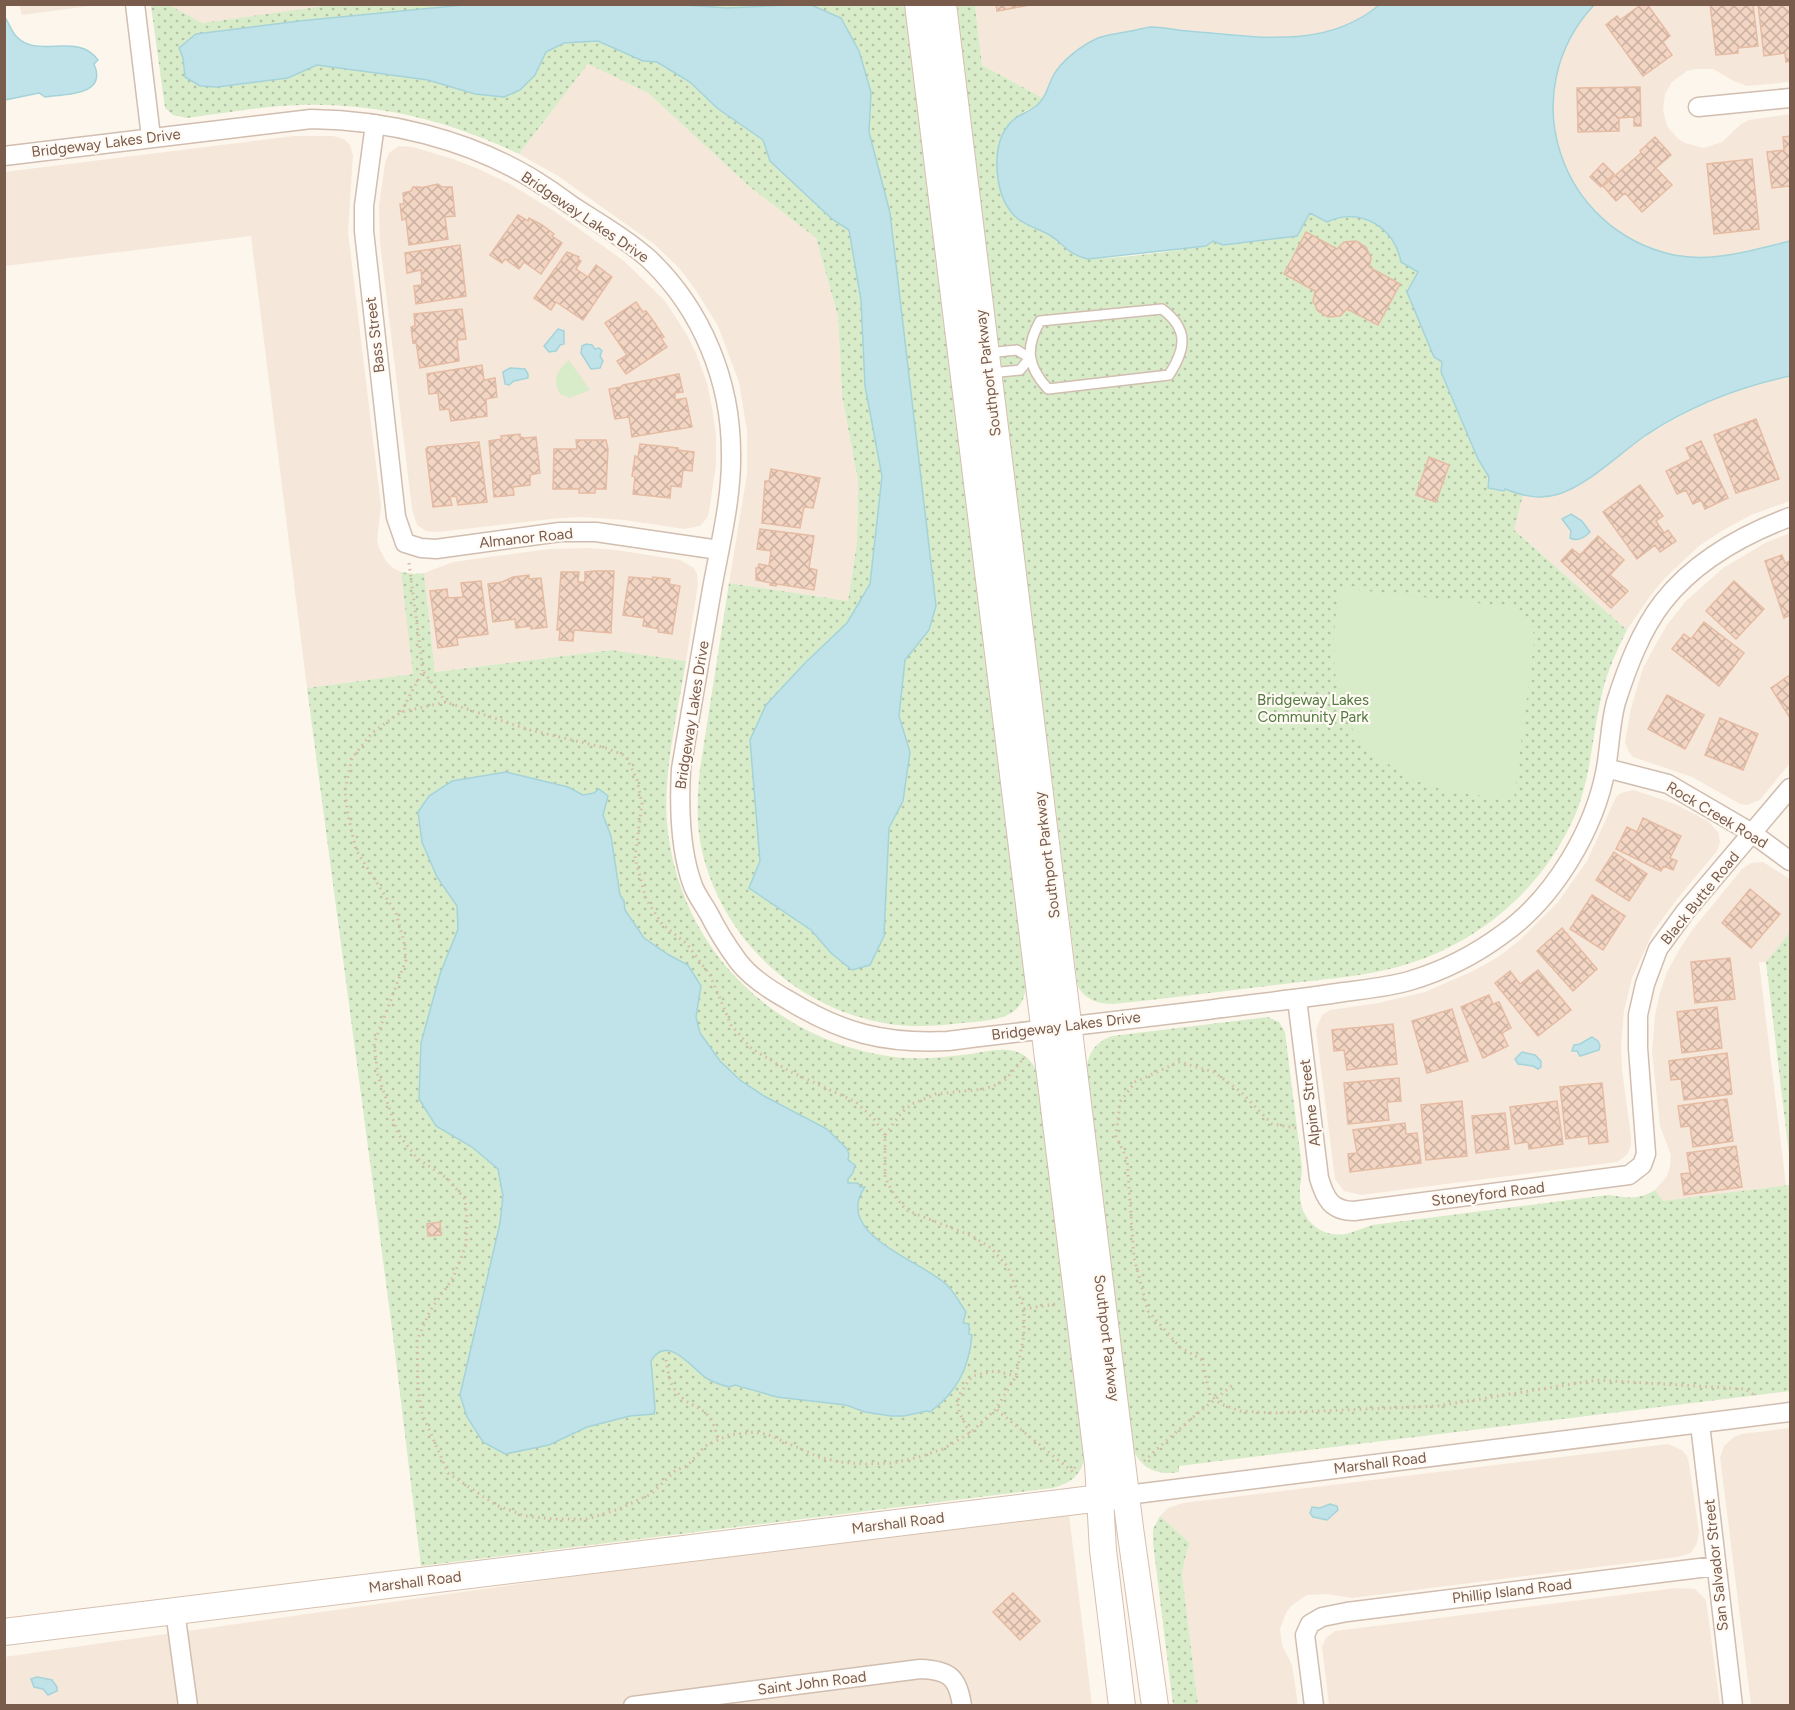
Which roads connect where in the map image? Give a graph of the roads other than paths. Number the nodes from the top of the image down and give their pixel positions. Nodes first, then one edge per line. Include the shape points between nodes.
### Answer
1 (135, 4) edge
2 (918, 4) edge
3 (943, 4) edge
4 (1791, 98) edge
5 (1698, 107) dead end
6 (375, 124) junction
7 (151, 137) junction
8 (4, 156) edge
9 (1030, 358) junction
10 (974, 365) junction
11 (1791, 517) edge
12 (405, 543) joint
13 (719, 550) junction
14 (1606, 768) junction
15 (1791, 788) edge
16 (1752, 833) junction
17 (1791, 861) edge
18 (1297, 999) junction
19 (1068, 1026) junction
20 (1043, 1029) junction
21 (1642, 1165) joint
22 (1331, 1204) joint
23 (1786, 1413) edge
24 (1700, 1424) junction
25 (1127, 1495) junction
26 (1101, 1498) junction
27 (1716, 1566) junction
28 (175, 1611) junction
29 (4, 1632) edge
30 (724, 1700) edge
31 (188, 1706) edge
32 (633, 1706) edge
33 (962, 1706) edge
34 (1122, 1706) edge
35 (1155, 1706) edge
36 (1314, 1706) edge
37 (1733, 1706) edge

1 - 7 street
2 - 10 street, Southport Parkway
3 - 10 street, Southport Parkway
4 - 5 street
6 - 7 street, Bridgeway Lakes Drive via 311,119
6 - 12 street, Bass Street via 364,231 396,517
6 - 13 street, Bridgeway Lakes Drive via 450,141 532,178 650,260 679,294 698,321 725,390 730,423 730,477
7 - 8 street, Bridgeway Lakes Drive
9 - 9 lane via 1036,377 1048,389 1169,375 1179,359 1181,327 1162,309 1040,321 1031,337
9 - 10 lane via 1017,350
9 - 10 lane via 1020,370
10 - 19 street, Southport Parkway
10 - 20 street, Southport Parkway
11 - 14 street, Bridgeway Lakes Drive via 1736,541 1709,559 1663,602 1634,655 1616,704
12 - 13 street, Almanor Road via 436,549 560,532 596,532
13 - 20 street, Bridgeway Lakes Drive via 681,769 679,803 693,886 718,931 739,962 771,990 813,1016 860,1034 913,1042
14 - 16 street, Rock Creek Road via 1668,784
14 - 18 street, Bridgeway Lakes Drive via 1595,806 1563,870 1545,895 1506,933 1446,967 1409,981
15 - 16 street, Black Butte Road
16 - 17 street, Rock Creek Road
16 - 21 street, Black Butte Road via 1658,949 1645,984 1638,1016 1647,1144
18 - 19 street, Bridgeway Lakes Drive
18 - 22 street, Alpine Street via 1319,1178
19 - 20 street, Bridgeway Lakes Drive
19 - 25 street, Southport Parkway
20 - 26 street, Southport Parkway
21 - 22 street, Stoneyford Road via 1629,1175 1597,1181 1354,1211 1340,1210
23 - 24 street, Marshall Road
24 - 25 street, Marshall Road
24 - 27 street, San Salvador Street
25 - 26 street, Marshall Road
25 - 35 street, Southport Parkway
26 - 28 street, Marshall Road
26 - 34 street, Southport Parkway via 1103,1550
27 - 36 street, Phillip Island Road via 1322,1617 1310,1624 1305,1635
27 - 37 street, San Salvador Street
28 - 29 street, Marshall Road
28 - 31 street
30 - 32 street, Saint John Road
30 - 33 street, Saint John Road via 920,1669 953,1677

